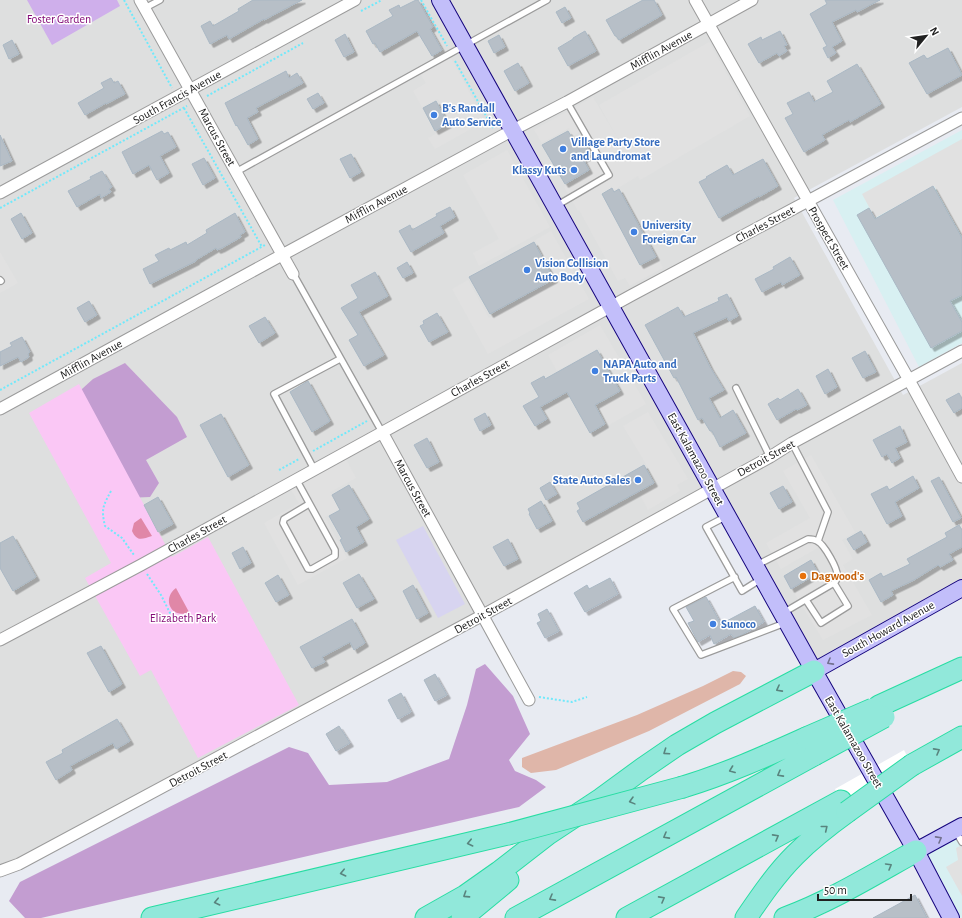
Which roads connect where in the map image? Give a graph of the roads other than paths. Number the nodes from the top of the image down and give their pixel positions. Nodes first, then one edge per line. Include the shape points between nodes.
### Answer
1 (160, 0) edge
2 (355, 0) edge
3 (440, 0) edge
4 (547, 0) edge
5 (695, 0) edge
6 (752, 0) edge
7 (142, 4) edge
8 (708, 24) junction
9 (465, 45) junction
10 (190, 90) junction
11 (567, 102) junction
12 (962, 118) edge
13 (513, 130) junction
14 (236, 172) junction
15 (0, 193) edge
16 (808, 201) junction
17 (555, 207) junction
18 (282, 255) junction
19 (294, 276) joint
20 (610, 306) junction
21 (962, 351) edge
22 (340, 359) junction
23 (909, 380) junction
24 (736, 388) dead end
25 (0, 409) edge
26 (382, 432) junction
27 (792, 443) junction
28 (770, 457) junction
29 (314, 469) junction
30 (962, 477) edge
31 (296, 479) junction
32 (712, 488) junction
33 (310, 504) junction
34 (727, 516) junction
35 (818, 541) junction
36 (759, 572) junction
37 (735, 577) junction
38 (834, 583) junction
39 (962, 588) edge
40 (806, 600) junction
41 (483, 615) junction
42 (784, 618) junction
43 (0, 640) edge
44 (962, 668) edge
45 (814, 671) junction
46 (962, 673) edge
47 (528, 698) road end
48 (881, 712) junction
49 (962, 738) edge
50 (810, 747) junction
51 (601, 799) junction
52 (844, 806) junction
53 (960, 832) edge
54 (916, 851) junction
55 (0, 871) edge
56 (152, 918) edge
57 (426, 918) edge
58 (462, 918) edge
59 (516, 918) edge
60 (628, 918) edge
61 (746, 918) edge
62 (785, 918) edge
63 (951, 918) edge

1 - 7 lane
2 - 10 street, South Francis Avenue
3 - 9 street, East Kalamazoo Street
4 - 9 lane
5 - 8 street, Prospect Street
6 - 8 street, Mifflin Avenue
7 - 10 street, Marcus Street
8 - 11 street, Mifflin Avenue
8 - 16 street, Prospect Street
9 - 13 street, East Kalamazoo Street
9 - 14 lane
10 - 14 street, Marcus Street
10 - 15 street, South Francis Avenue
11 - 13 street, Mifflin Avenue
11 - 17 lane via 609,175
12 - 16 street, Charles Street
13 - 17 street, East Kalamazoo Street
13 - 18 street, Mifflin Avenue
14 - 18 street, Marcus Street
16 - 20 street, Charles Street
16 - 23 street, Prospect Street
17 - 20 street, East Kalamazoo Street
18 - 19 street, Marcus Street
18 - 25 street, Mifflin Avenue
19 - 22 lane, Marcus Street
20 - 26 street, Charles Street
20 - 32 street, East Kalamazoo Street
21 - 23 street, Detroit Street
22 - 26 lane, Marcus Street
22 - 29 lane via 274,394
23 - 27 street, Detroit Street
23 - 30 street, Prospect Street
24 - 28 lane
26 - 29 street, Charles Street
26 - 41 street, Marcus Street
27 - 28 street, Detroit Street
27 - 35 lane via 828,512
28 - 32 street, Detroit Street
29 - 31 street, Charles Street
31 - 33 lane
31 - 43 street, Charles Street
32 - 34 street, East Kalamazoo Street
32 - 41 street, Detroit Street
33 - 33 lane via 335,550 335,556 312,569 308,569 283,523 284,519
34 - 36 street, East Kalamazoo Street
34 - 37 lane via 706,527
35 - 36 lane via 803,541
35 - 38 lane via 824,546 837,572 838,576
36 - 37 lane via 742,591
36 - 42 street, East Kalamazoo Street
37 - 42 lane via 674,609 701,655
38 - 40 lane
38 - 40 lane via 848,606 821,623
39 -> 45 street, South Howard Avenue
40 - 42 lane
41 - 47 street, Marcus Street
41 - 55 street, Detroit Street via 19,864
42 - 45 street, East Kalamazoo Street
44 - 48 highway
45 -> 51 highway via 690,737
45 - 54 street, East Kalamazoo Street
46 - 48 highway
48 - 50 highway, bridge
52 -> 49 highway, bridge
50 -> 56 highway, bridge via 761,759 683,787 508,834
50 -> 59 highway
51 -> 57 highway via 548,834 465,896
51 - 58 highway via 554,842
60 -> 52 highway
61 -> 52 highway via 794,855
54 -> 53 street
62 -> 54 highway via 837,895
54 - 63 street, East Kalamazoo Street

